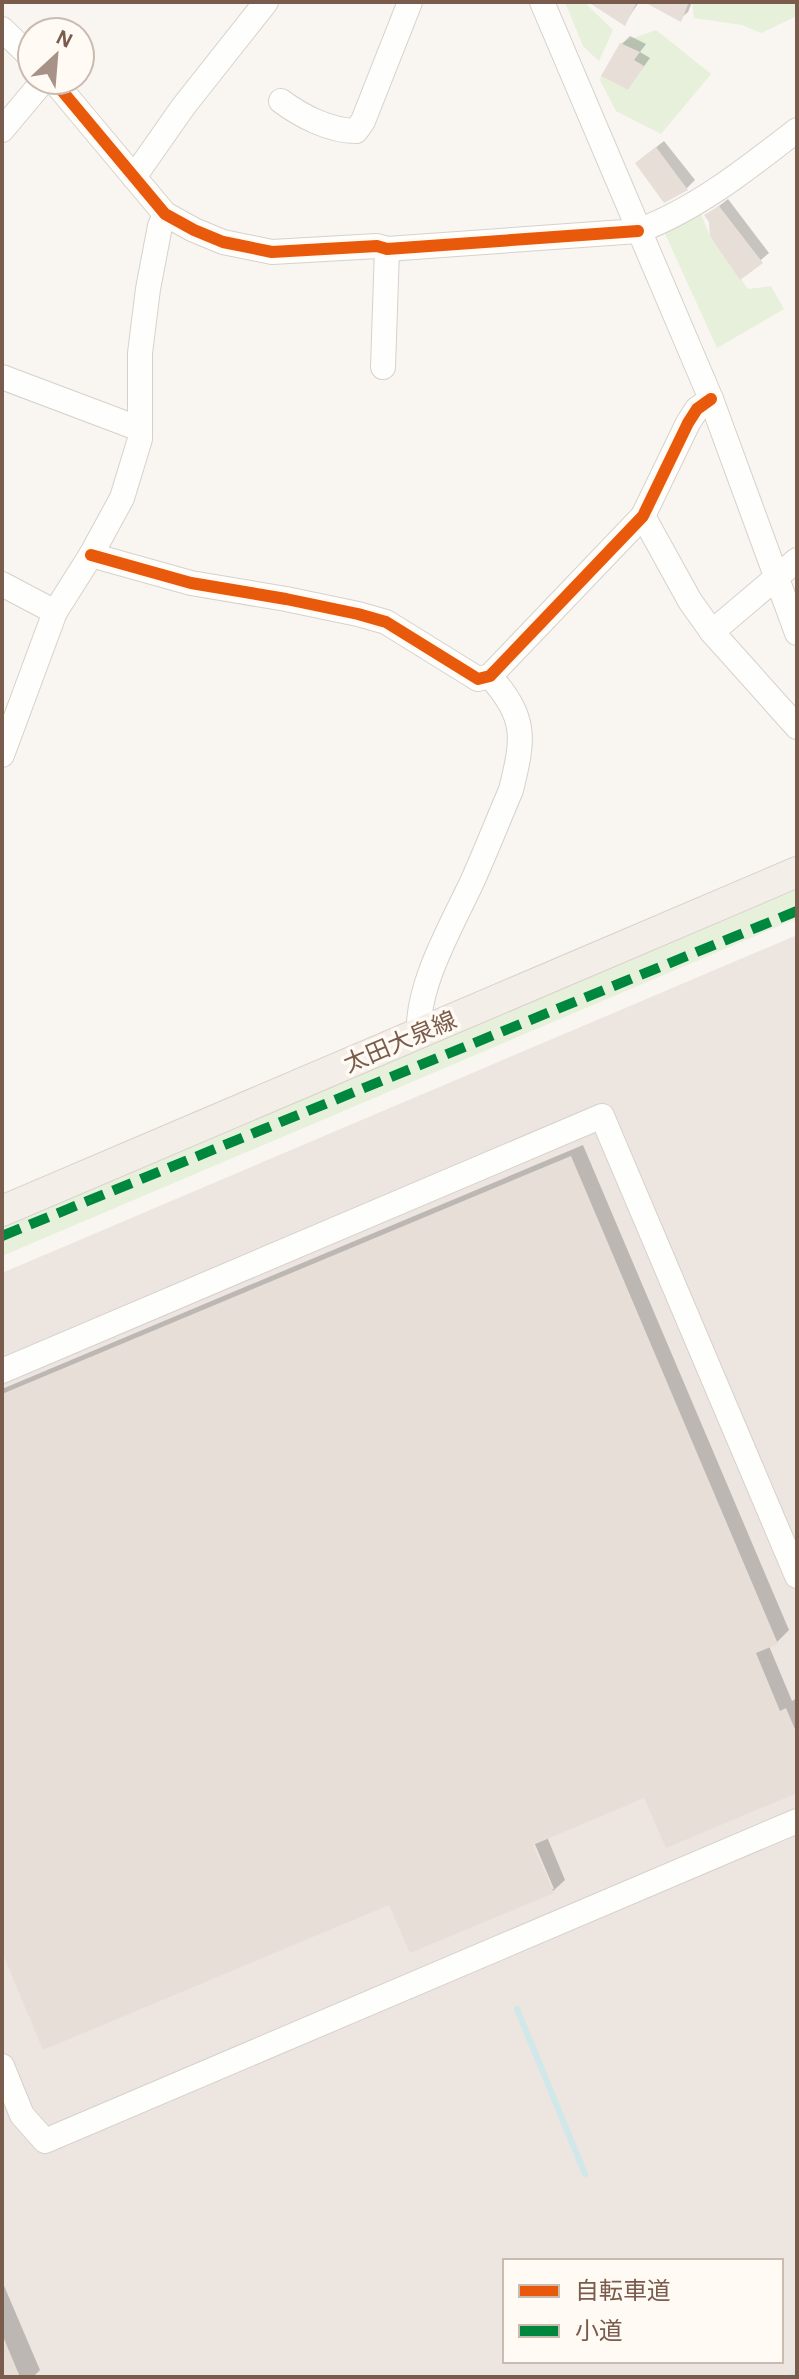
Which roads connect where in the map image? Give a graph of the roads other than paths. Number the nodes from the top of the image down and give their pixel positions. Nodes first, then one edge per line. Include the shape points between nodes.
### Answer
1 (410, 2) edge
2 (542, 2) edge
3 (257, 6) edge
4 (31, 96) edge
5 (66, 96) edge
6 (281, 101) dead end
7 (2, 130) edge
8 (797, 130) edge
9 (134, 177) junction
10 (165, 214) junction
11 (638, 231) junction
12 (387, 249) junction
13 (383, 367) dead end
14 (2, 377) edge
15 (711, 399) junction
16 (140, 429) junction
17 (643, 516) junction
18 (91, 555) junction
19 (797, 560) edge
20 (778, 576) junction
21 (2, 584) edge
22 (55, 612) junction
23 (712, 632) junction
24 (797, 633) edge
25 (490, 676) junction
26 (797, 727) edge
27 (2, 755) edge
28 (797, 872) edge
29 (419, 1034) junction
30 (2, 1211) edge
31 (2, 1371) edge
32 (797, 1576) edge
33 (797, 1821) edge
34 (2, 2066) edge

1 - 6 street via 356,131 296,113
2 - 11 street
3 - 9 street
4 - 7 street
5 - 9 street
8 - 11 street via 739,175 665,221
9 - 10 street
10 - 12 street via 223,242 272,252
10 - 16 street via 140,353
11 - 12 street
11 - 15 street
12 - 13 street
14 - 16 street
15 - 17 street via 688,423
15 - 20 street
16 - 18 street via 122,498
17 - 23 street
17 - 25 street
18 - 22 street
18 - 25 street via 191,583 386,622 478,679
19 - 20 street
20 - 23 street
20 - 24 street
21 - 22 street
22 - 27 street
23 - 26 street
25 - 29 street via 517,715 522,736 518,762 422,1000
28 - 29 main road, 太田大泉線
29 - 30 main road, 太田大泉線
31 - 32 street via 602,1116
33 - 34 street via 45,2141 22,2115

